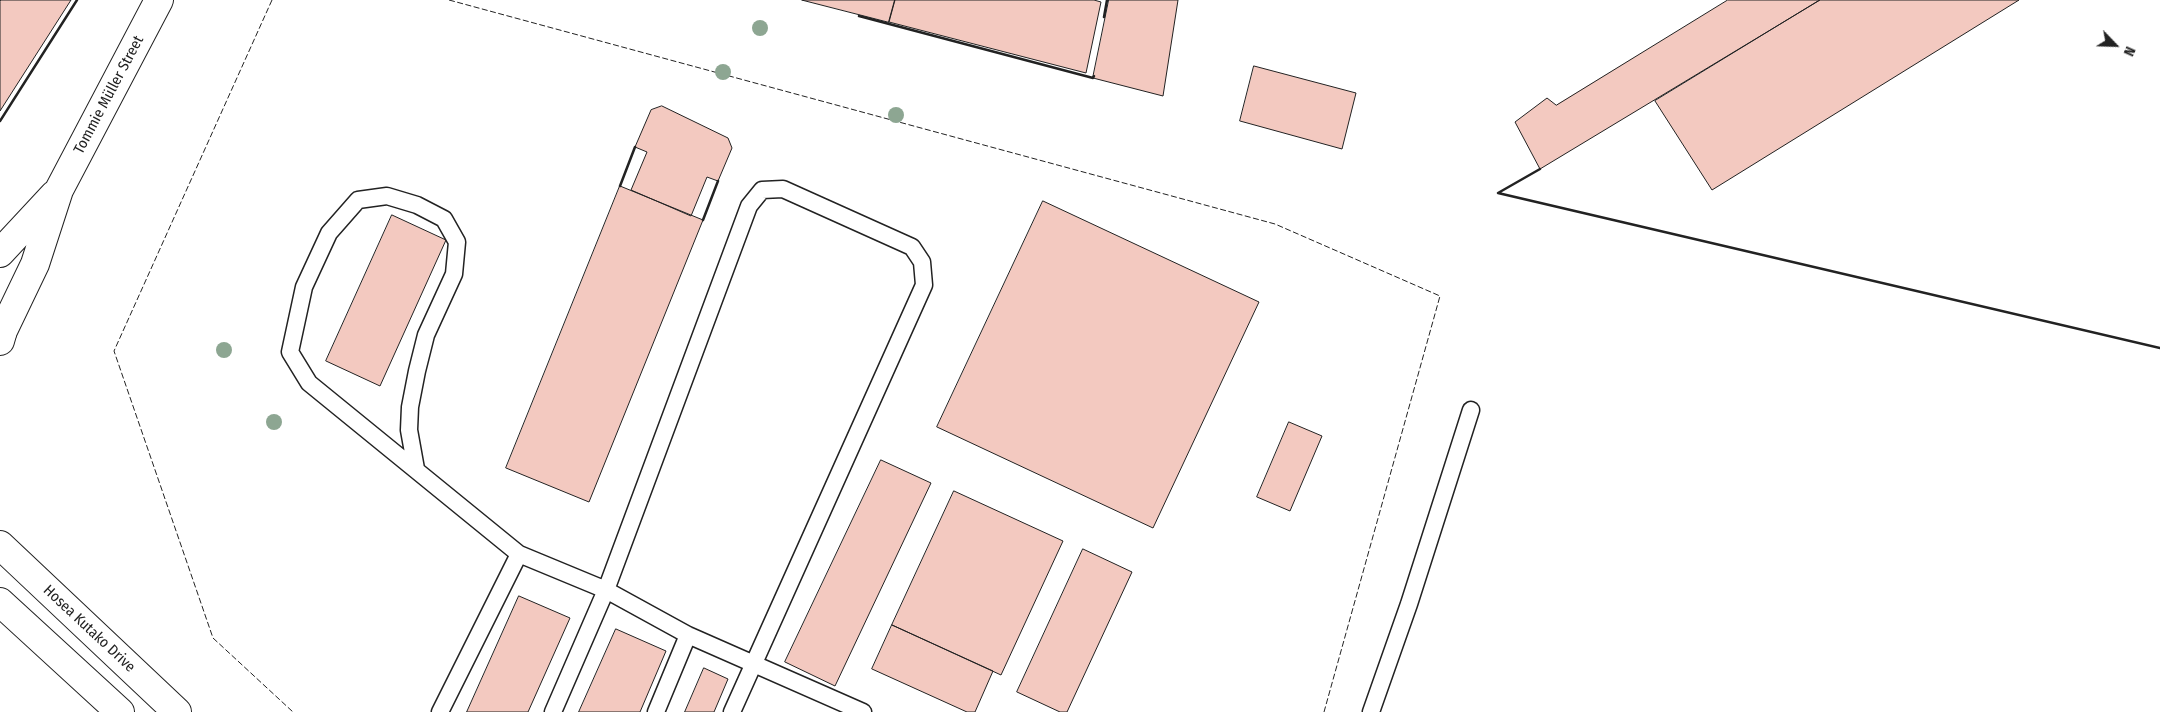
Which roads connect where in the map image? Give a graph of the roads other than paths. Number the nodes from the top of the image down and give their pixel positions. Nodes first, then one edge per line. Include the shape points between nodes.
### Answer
1 (159, 0) edge
2 (59, 190) junction
3 (0, 252) edge
4 (0, 337) edge
5 (1471, 410) dead end
6 (416, 469) junction
7 (0, 545) edge
8 (519, 554) junction
9 (606, 590) junction
10 (0, 602) edge
11 (688, 635) junction
12 (753, 663) junction
13 (120, 712) edge
14 (177, 712) edge
15 (440, 712) edge
16 (553, 712) edge
17 (656, 712) edge
18 (732, 712) edge
19 (863, 712) edge
20 (1371, 712) edge

1 - 2 street, Tommie Müller Street
2 - 3 street, Tommie Müller Street
2 - 4 street, Tommie Müller Street via 35,264
5 - 20 lane
6 - 6 lane via 409,430 410,407 426,335 454,274 457,242 444,219 417,206 387,196 358,200 329,234 304,287 290,352 309,383
6 - 8 lane
7 - 14 street, Hosea Kutako Drive
8 - 9 lane
8 - 15 lane
9 - 11 lane
9 - 12 lane via 749,206 762,190 784,189 912,247 922,262 924,285
9 - 16 lane
10 - 13 street
11 - 12 lane
11 - 17 lane
12 - 18 lane
12 - 19 lane

